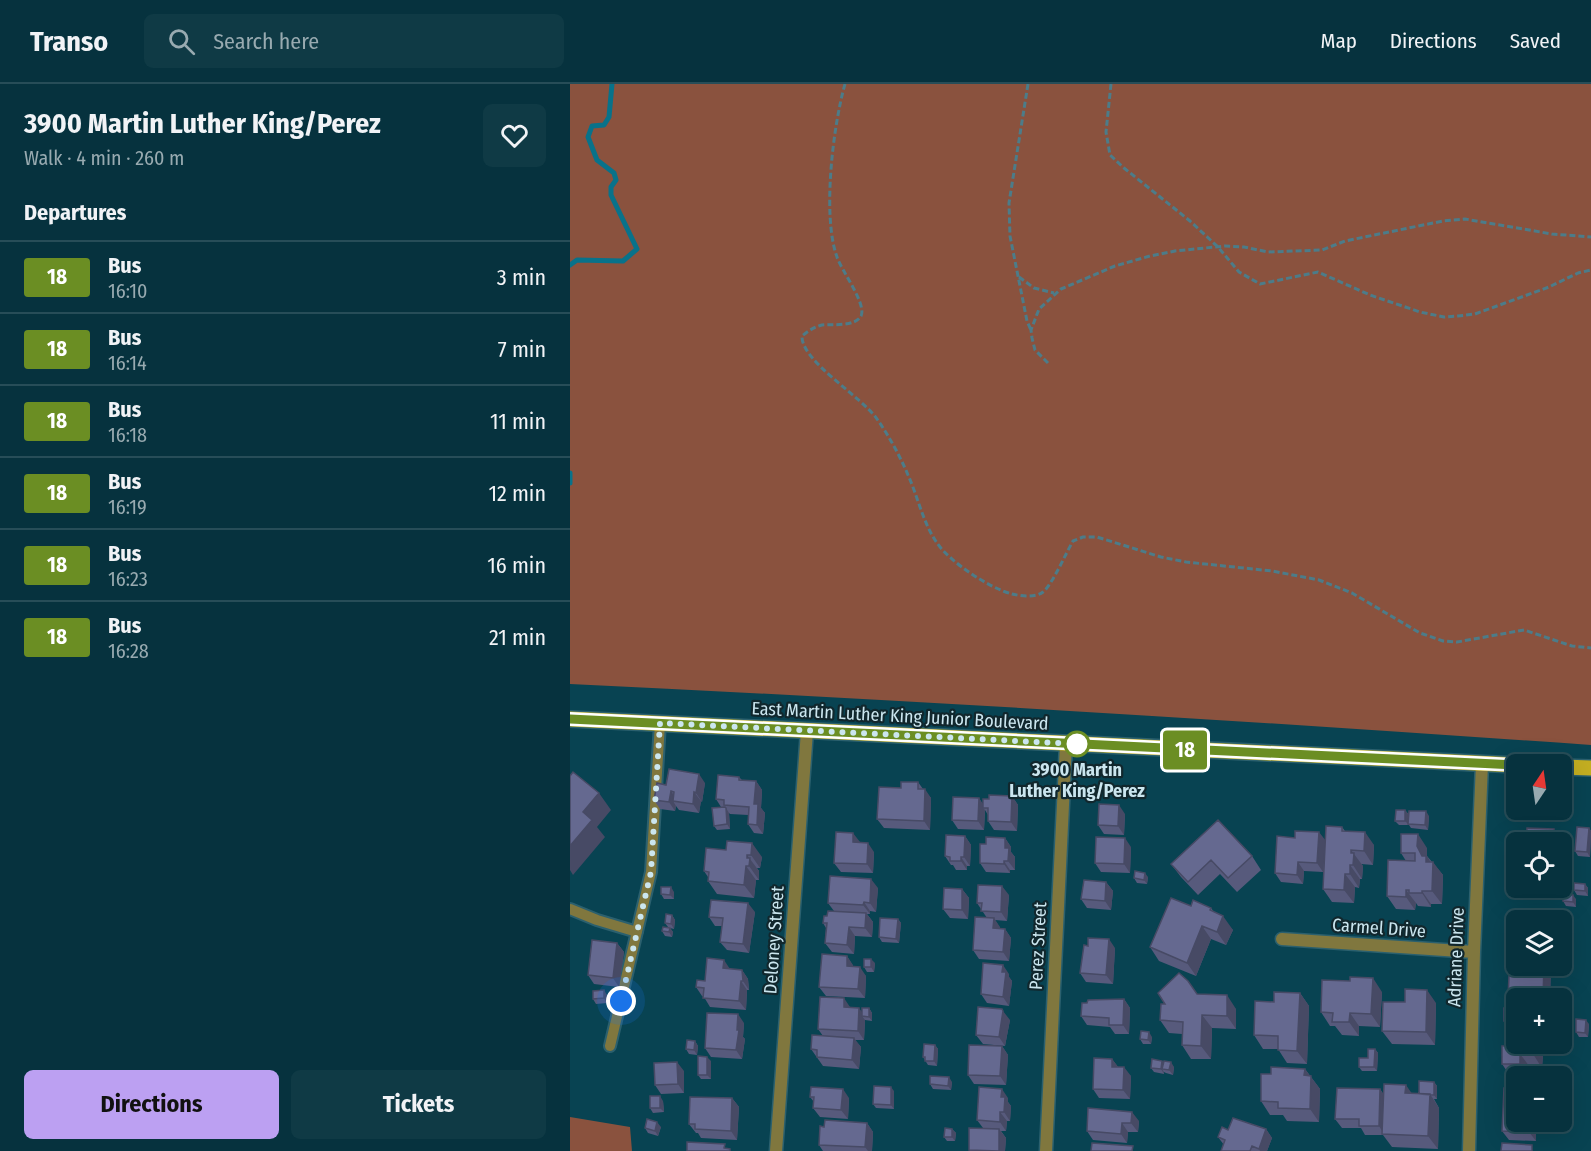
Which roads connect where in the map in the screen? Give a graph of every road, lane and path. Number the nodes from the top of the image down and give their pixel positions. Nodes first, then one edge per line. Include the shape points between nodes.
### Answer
1 (845, 84) edge
2 (1028, 84) edge
3 (1111, 84) edge
4 (1591, 237) edge
5 (1218, 247) junction
6 (1591, 270) edge
7 (1018, 276) junction
8 (1054, 293) junction
9 (1031, 330) junction
10 (1048, 363) dead end
11 (1591, 648) edge
12 (570, 719) edge
13 (660, 723) junction
14 (807, 731) junction
15 (1066, 744) junction
16 (1482, 764) junction
17 (1506, 765) edge
18 (1572, 767) edge
19 (1591, 768) edge
20 (570, 909) edge
21 (637, 932) junction
22 (1282, 939) dead end
23 (1474, 952) junction
24 (610, 1046) dead end
25 (776, 1151) edge
26 (1046, 1151) edge
27 (1469, 1151) edge

1 - 11 path via 834,138 830,225 837,259 862,309 861,316 854,322 809,330 802,336 802,344 816,363 872,411 908,475 937,544 970,573 1006,592 1043,593 1073,541 1097,537 1186,562 1319,580 1443,641 1524,630
2 - 7 path via 1010,203 1010,236
3 - 5 path via 1106,132 1110,155
4 - 5 path via 1465,219 1346,241 1322,250 1268,252
5 - 6 path via 1239,272 1260,284 1318,272 1385,300 1444,316 1475,314
5 - 8 path via 1150,256 1115,266
7 - 8 path via 1034,288
7 - 9 path
8 - 9 path via 1039,309
9 - 10 path via 1035,350
12 - 13 main road, East Martin Luther King Junior Boulevard
13 - 14 main road, East Martin Luther King Junior Boulevard
13 - 21 lane via 651,872
14 - 15 main road, East Martin Luther King Junior Boulevard
14 - 25 street, Deloney Street
15 - 16 main road, East Martin Luther King Junior Boulevard
15 - 26 street, Perez Street
16 - 17 main road, East Martin Luther King Junior Boulevard
16 - 23 street, Adriane Drive
18 - 19 main road
20 - 21 lane
21 - 24 lane
22 - 23 street, Carmel Drive
23 - 27 street, Adriane Drive

